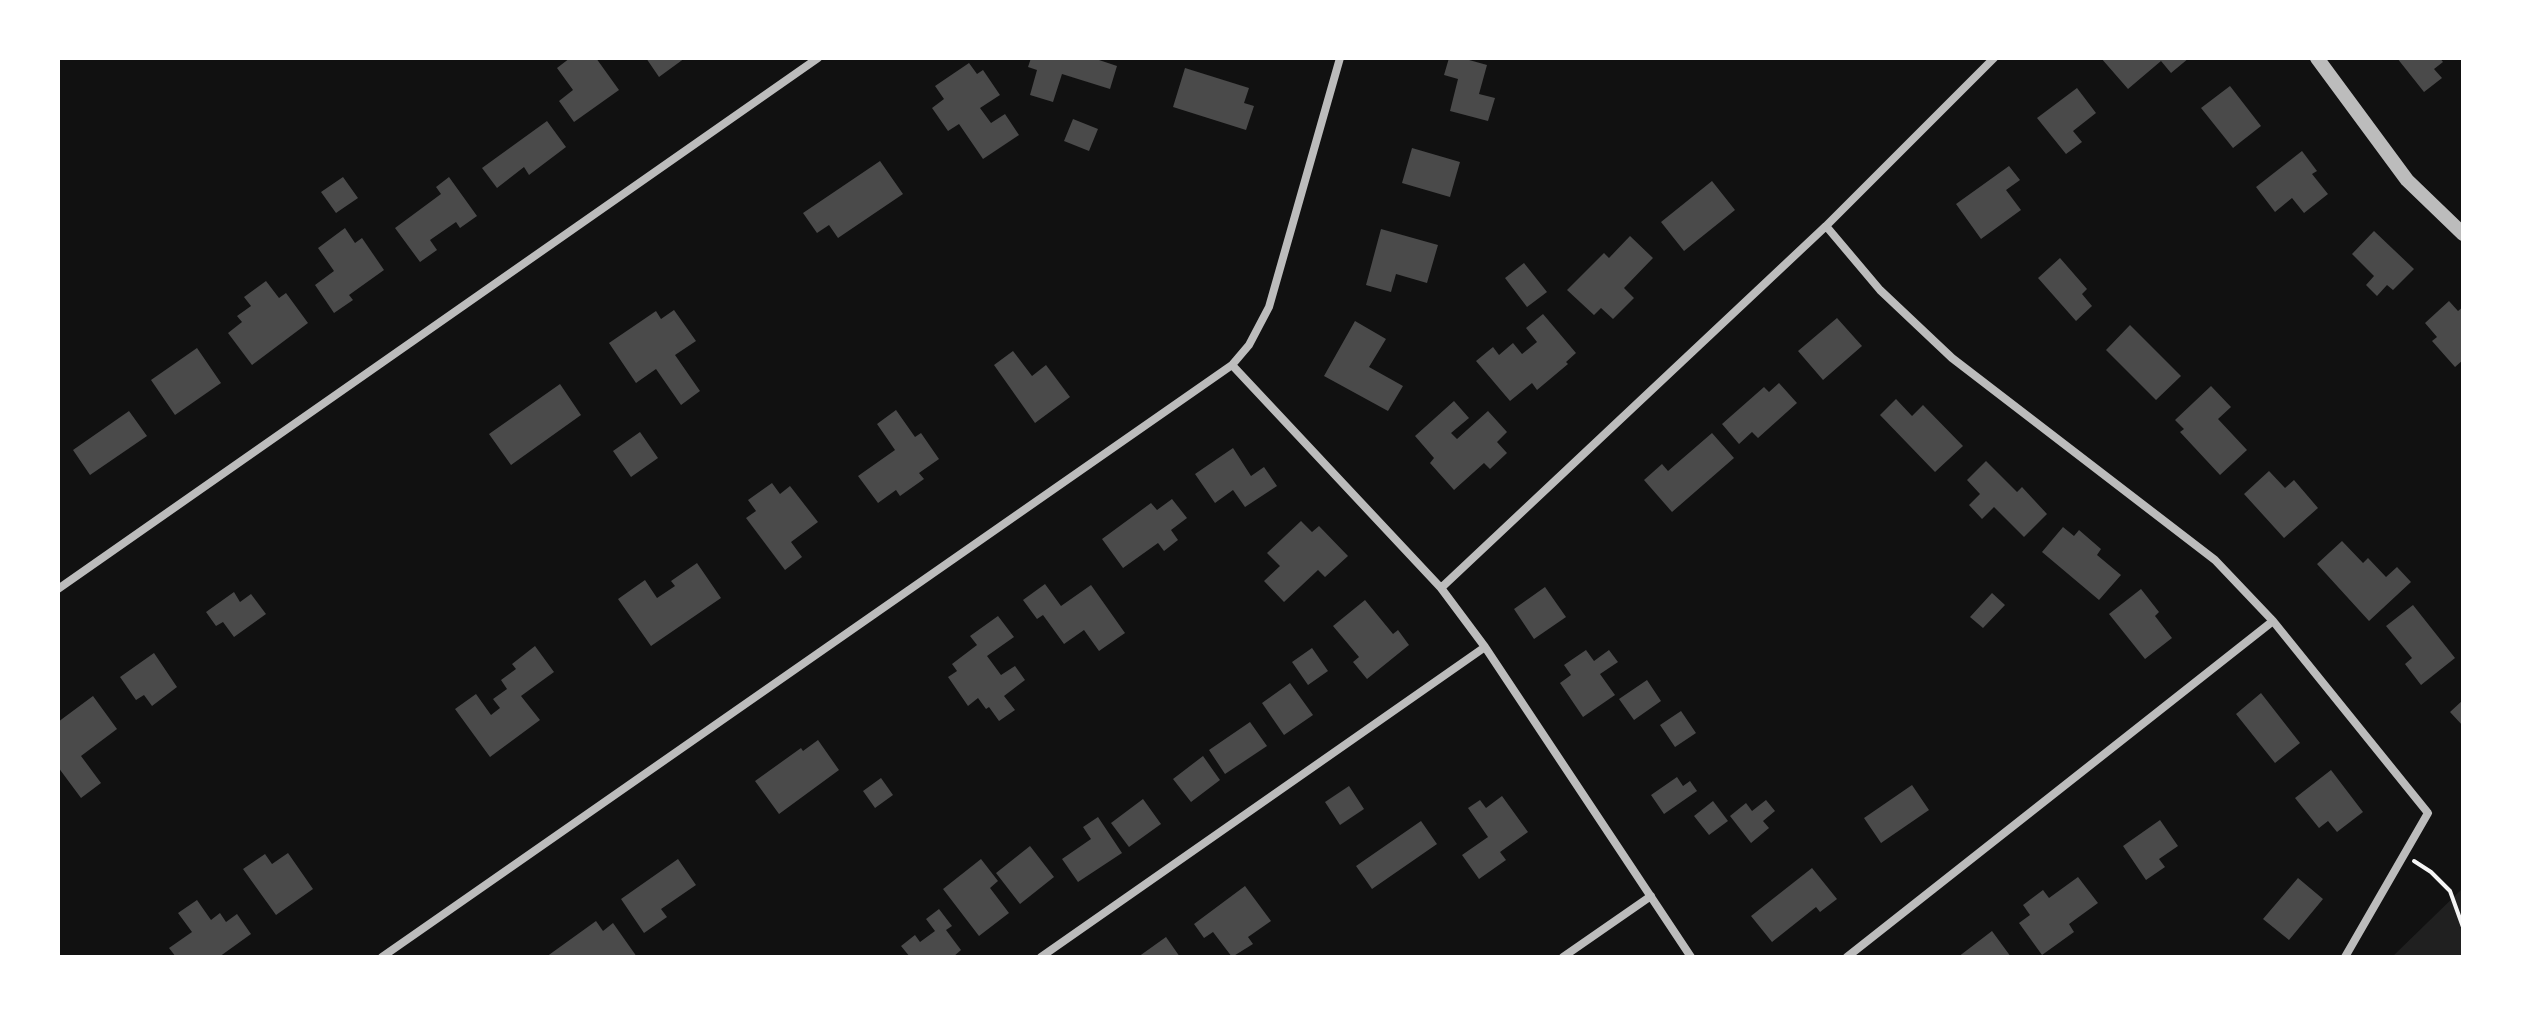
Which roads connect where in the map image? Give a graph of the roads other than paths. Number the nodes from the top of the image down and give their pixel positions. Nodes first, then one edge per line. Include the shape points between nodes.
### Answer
1 (818, 58) edge
2 (1340, 58) edge
3 (1994, 58) edge
4 (2317, 58) edge
5 (1826, 226) junction
6 (2463, 234) edge
7 (1232, 365) junction
8 (1441, 588) junction
9 (58, 589) edge
10 (2273, 621) junction
11 (1485, 647) junction
12 (1651, 896) junction
13 (382, 957) edge
14 (1041, 957) edge
15 (1563, 957) edge
16 (1691, 957) edge
17 (1847, 957) edge
18 (2345, 957) edge

1 - 9 street
2 - 7 street via 1269,307
3 - 5 street
4 - 6 street via 2407,180
5 - 8 street
5 - 10 street via 1880,290 1952,358 2215,560
7 - 8 street
7 - 13 street
8 - 11 street
10 - 17 street
10 - 18 street via 2428,813
11 - 12 street
11 - 14 street
12 - 15 street
12 - 16 street

